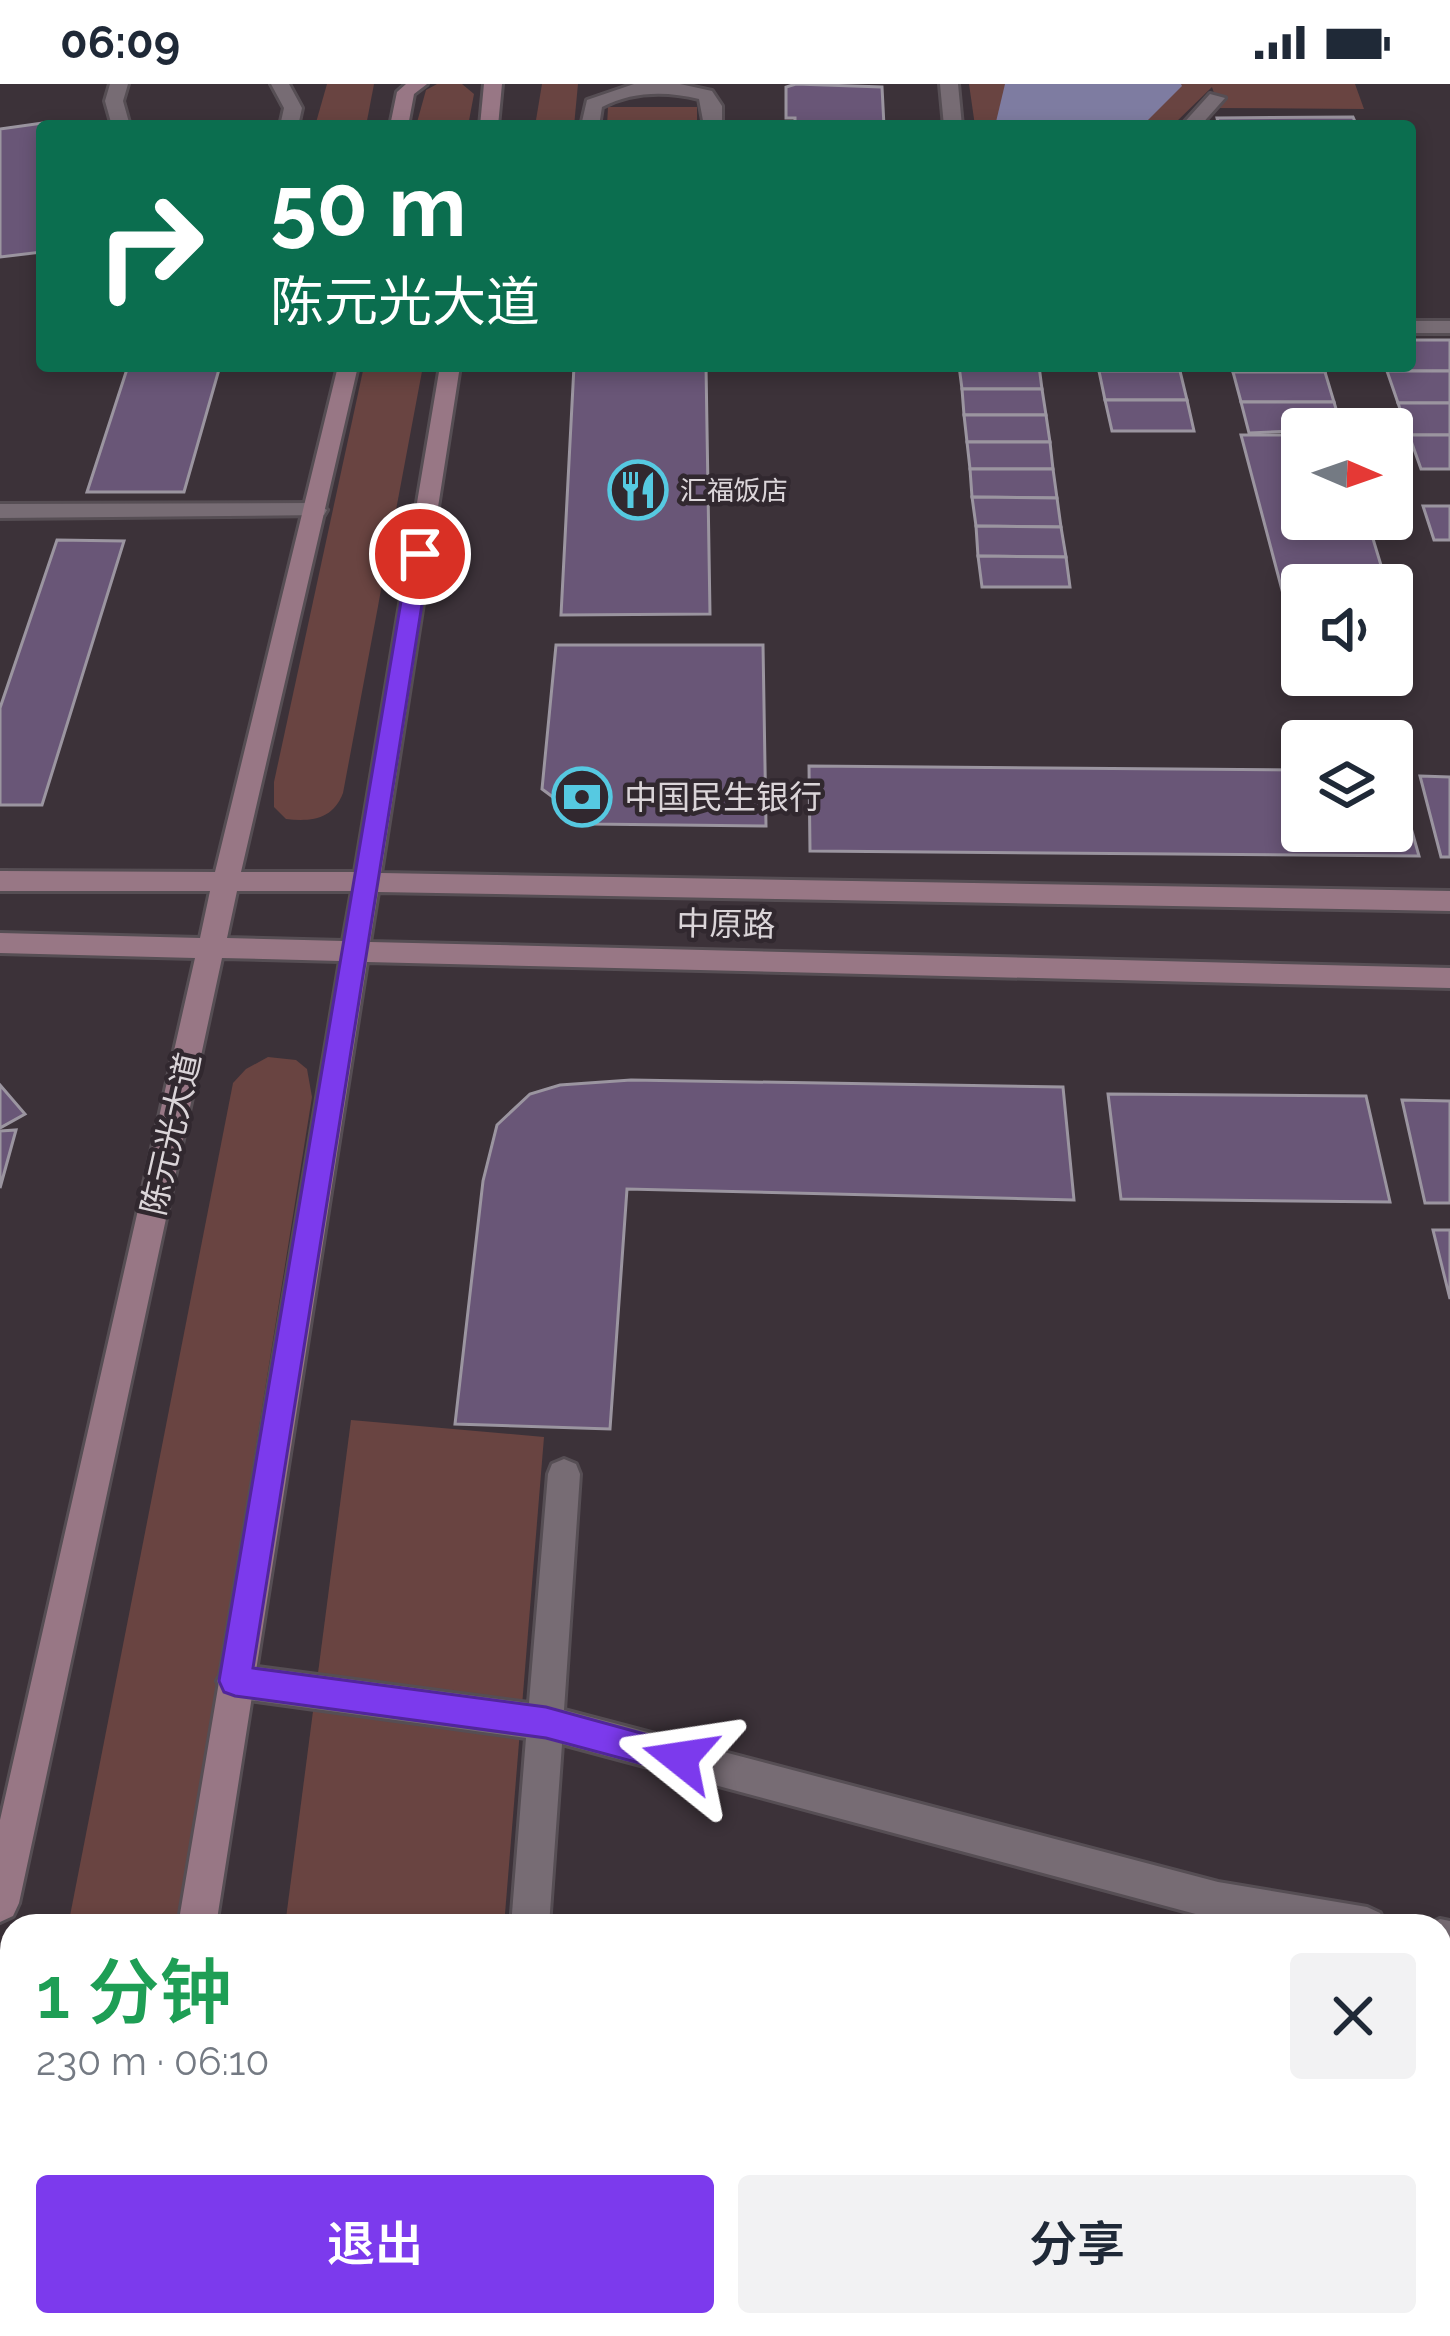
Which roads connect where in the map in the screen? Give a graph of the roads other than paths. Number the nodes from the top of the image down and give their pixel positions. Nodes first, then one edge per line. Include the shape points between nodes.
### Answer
1 (118, 84) edge
2 (280, 84) edge
3 (418, 84) edge
4 (493, 84) edge
5 (949, 84) edge
6 (1216, 98) dead end
7 (119, 120) edge
8 (290, 120) edge
9 (400, 120) edge
10 (490, 120) edge
11 (591, 120) edge
12 (713, 120) edge
13 (952, 120) edge
14 (1196, 120) edge
15 (1416, 327) edge
16 (1450, 327) edge
17 (347, 372) edge
18 (449, 372) edge
19 (316, 510) junction
20 (0, 511) edge
21 (0, 880) edge
22 (367, 882) junction
23 (225, 884) junction
24 (1450, 902) edge
25 (0, 944) edge
26 (213, 947) junction
27 (352, 951) junction
28 (1450, 978) edge
29 (565, 1474) dead end
30 (235, 1681) junction
31 (546, 1723) junction
32 (0, 1903) edge
33 (199, 1914) edge
34 (531, 1914) edge
35 (1295, 1914) edge

1 - 7 street
2 - 8 street
3 - 9 main road via 406,92
4 - 10 main road
5 - 13 street
6 - 14 street
11 - 12 street via 593,104 604,97 659,85 706,95
15 - 16 street
17 - 19 main road, 陈元光大道
18 - 22 main road
19 - 20 street
19 - 23 main road, 陈元光大道
21 - 23 main road, 中原路
22 - 23 main road, 中原路
22 - 24 main road, 中原路
22 - 27 main road
23 - 26 main road, 陈元光大道
25 - 26 main road, 中原路
26 - 27 main road, 中原路
26 - 32 main road, 陈元光大道
27 - 28 main road, 中原路
27 - 30 main road
29 - 31 street
30 - 31 street
30 - 33 main road
31 - 34 street
31 - 35 street via 1218,1901

